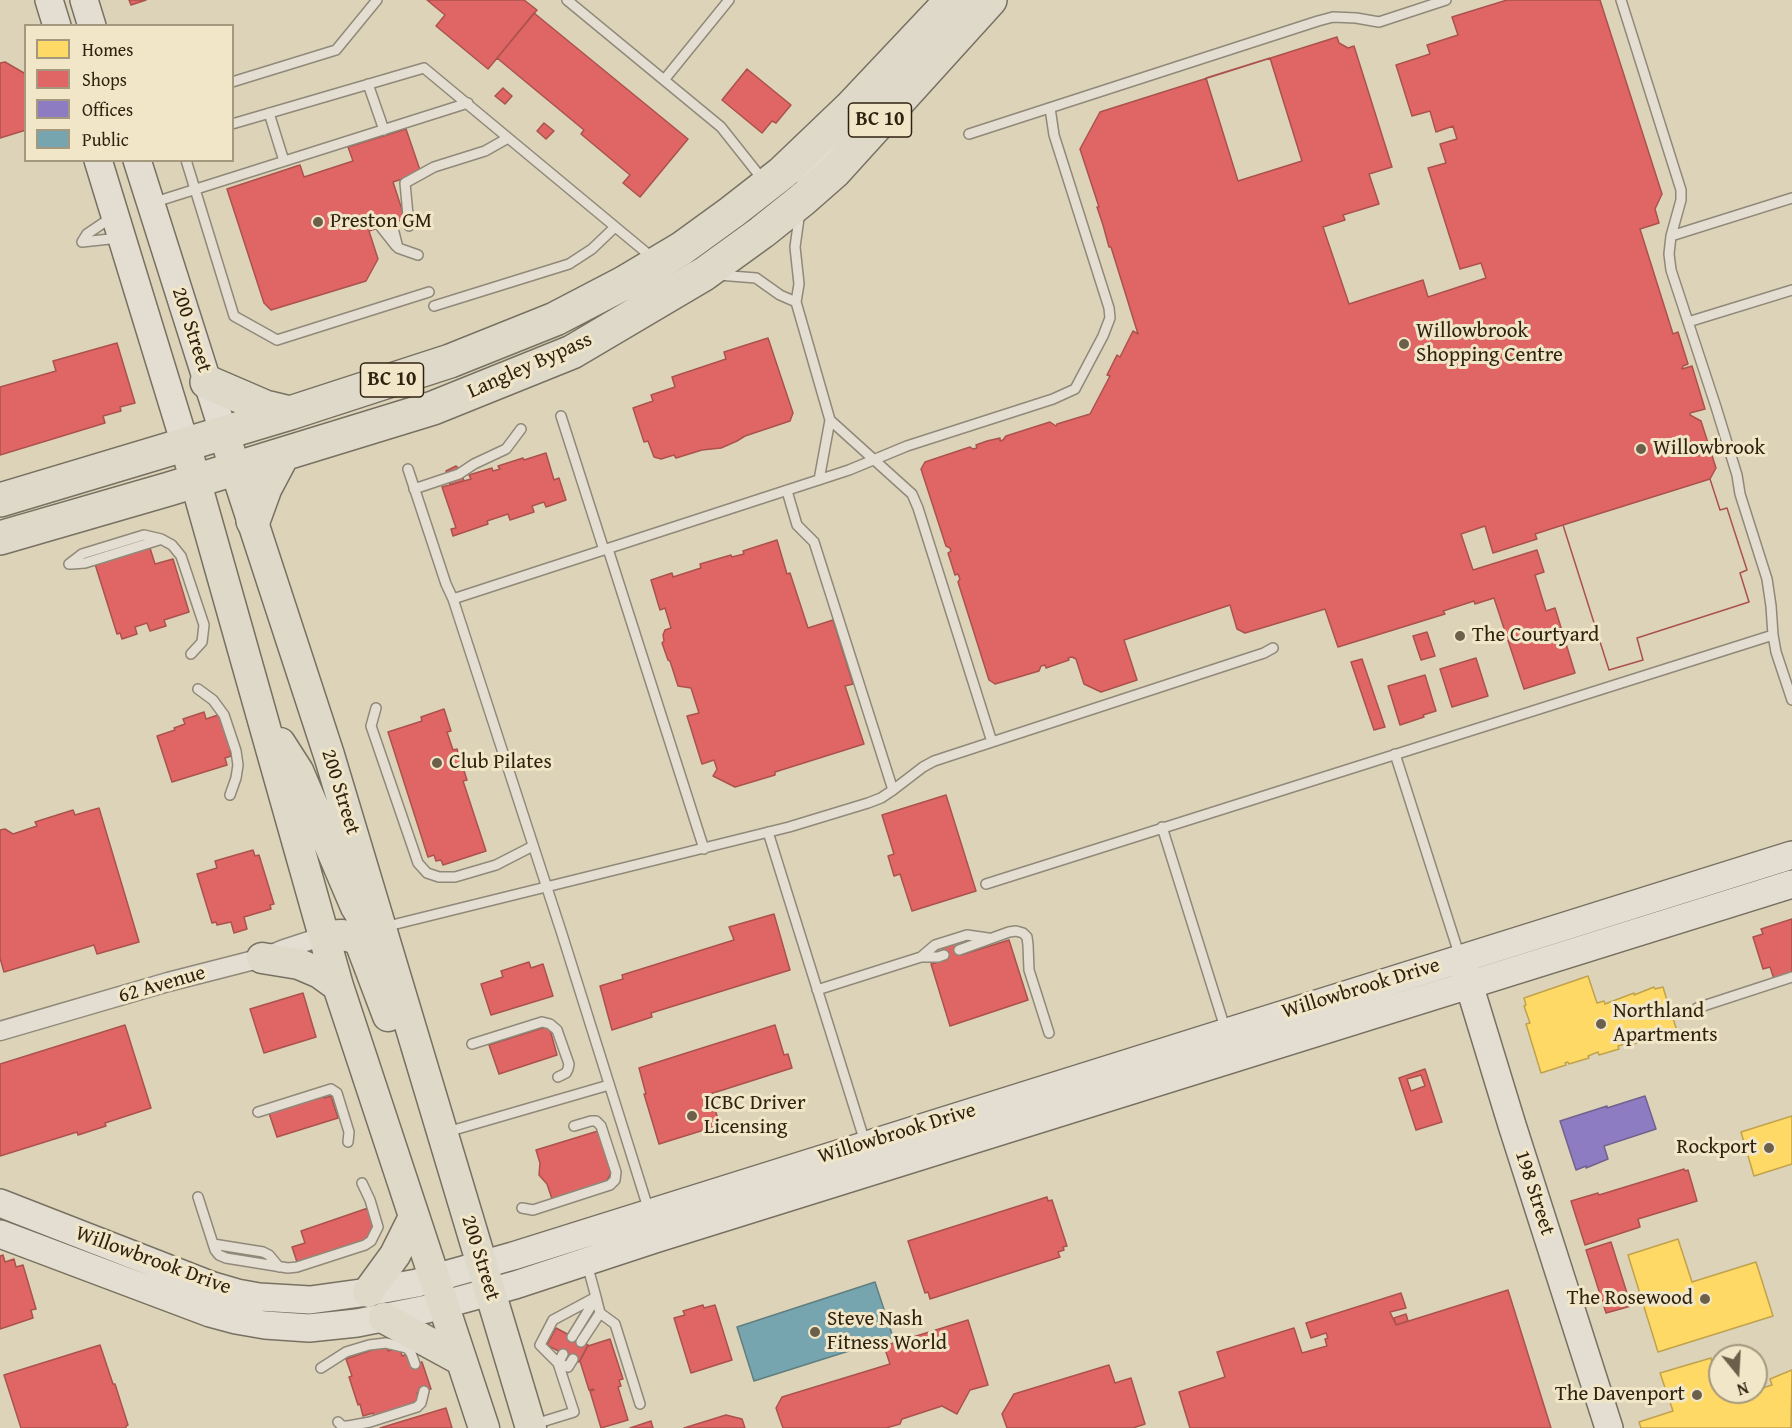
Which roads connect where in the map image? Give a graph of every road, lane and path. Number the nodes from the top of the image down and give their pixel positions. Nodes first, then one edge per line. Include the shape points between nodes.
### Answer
1 (49, 0) edge
2 (84, 0) edge
3 (377, 0) edge
4 (567, 0) edge
5 (729, 0) edge
6 (952, 0) edge
7 (990, 0) edge
8 (1446, 0) edge
9 (1621, 0) edge
10 (56, 24) edge
11 (91, 24) edge
12 (664, 80) junction
13 (234, 81) edge
14 (368, 84) junction
15 (468, 103) junction
16 (1050, 108) junction
17 (269, 114) junction
18 (871, 119) junction
19 (234, 123) edge
20 (384, 130) junction
21 (969, 134) dead end
22 (508, 138) junction
23 (284, 161) junction
24 (99, 162) edge
25 (138, 162) edge
26 (187, 162) edge
27 (195, 189) junction
28 (767, 191) junction
29 (1792, 198) edge
30 (802, 200) junction
31 (150, 203) junction
32 (392, 224) dead end
33 (409, 226) dead end
34 (381, 227) dead end
35 (615, 227) junction
36 (1671, 236) junction
37 (398, 248) junction
38 (417, 255) dead end
39 (658, 263) junction
40 (704, 274) junction
41 (1792, 290) edge
42 (429, 292) dead end
43 (796, 302) junction
44 (434, 306) dead end
45 (1688, 322) junction
46 (207, 382) junction
47 (290, 413) junction
48 (561, 416) dead end
49 (830, 420) junction
50 (521, 429) dead end
51 (224, 434) junction
52 (185, 444) junction
53 (283, 454) junction
54 (875, 460) junction
55 (235, 469) junction
56 (408, 469) dead end
57 (819, 480) junction
58 (196, 481) junction
59 (414, 489) junction
60 (787, 491) junction
61 (0, 500) edge
62 (253, 520) junction
63 (0, 538) edge
64 (606, 549) junction
65 (69, 564) dead end
66 (453, 599) junction
67 (1773, 634) junction
68 (1273, 648) dead end
69 (191, 654) dead end
70 (198, 689) dead end
71 (1792, 700) edge
72 (376, 708) dead end
73 (262, 715) junction
74 (992, 742) junction
75 (1395, 754) junction
76 (894, 790) junction
77 (230, 795) dead end
78 (1162, 827) junction
79 (768, 832) junction
80 (533, 846) junction
81 (704, 849) junction
82 (1792, 855) edge
83 (986, 884) dead end
84 (1792, 884) edge
85 (546, 888) junction
86 (381, 928) junction
87 (324, 936) junction
88 (988, 938) junction
89 (959, 950) dead end
90 (944, 955) dead end
91 (921, 957) junction
92 (262, 958) junction
93 (1461, 958) junction
94 (1792, 977) edge
95 (1469, 984) junction
96 (338, 986) junction
97 (817, 990) junction
98 (1697, 1008) dead end
99 (0, 1031) edge
100 (1049, 1033) dead end
101 (472, 1044) dead end
102 (1230, 1044) junction
103 (558, 1077) dead end
104 (609, 1085) junction
105 (258, 1112) dead end
106 (574, 1126) dead end
107 (442, 1134) junction
108 (348, 1142) dead end
109 (862, 1160) junction
110 (362, 1183) dead end
111 (198, 1197) dead end
112 (0, 1203) edge
113 (522, 1208) dead end
114 (650, 1213) junction
115 (414, 1217) junction
116 (0, 1234) edge
117 (586, 1261) junction
118 (486, 1278) junction
119 (368, 1292) junction
120 (439, 1292) junction
121 (596, 1297) junction
122 (600, 1312) junction
123 (384, 1318) junction
124 (572, 1337) dead end
125 (581, 1342) dead end
126 (563, 1354) dead end
127 (573, 1359) dead end
128 (461, 1360) junction
129 (558, 1363) junction
130 (415, 1364) dead end
131 (321, 1368) dead end
132 (424, 1391) dead end
133 (640, 1404) dead end
134 (338, 1422) dead end
135 (484, 1426) edge
136 (530, 1427) edge
137 (1609, 1428) edge

1 - 10 main road
2 - 11 main road
3 - 13 lane via 336,50
4 - 12 lane
5 - 12 lane
6 - 28 highway, Langley Bypass / BC 10
7 - 18 highway, Langley Bypass / BC 10
8 - 16 lane via 1379,22 1333,17 1318,21
9 - 36 lane via 1681,190
12 - 28 lane via 721,128
14 - 15 lane via 424,68
14 - 17 lane
14 - 20 lane
15 - 20 lane
15 - 22 lane
16 - 21 lane
16 - 54 lane via 1054,135 1109,308 1110,318 1103,336 1075,389 1066,395
17 - 19 lane
17 - 23 lane
18 - 28 lane via 807,172
18 - 30 highway, Langley Bypass / BC 10 via 834,171
20 - 23 lane via 363,140
22 - 33 lane via 485,151 434,166 405,183
22 - 35 lane
23 - 27 lane
24 - 52 main road, 200 Street
25 - 31 main road, 200 Street
26 - 27 lane
27 - 31 lane
27 - 42 lane via 234,316 277,340
28 - 39 highway, Langley Bypass / BC 10
29 - 36 lane
30 - 40 highway, Langley Bypass / BC 10
30 - 43 lane via 795,247 799,284
31 - 46 main road, 200 Street
32 - 37 lane
34 - 37 lane
35 - 39 lane
35 - 44 lane via 592,249 568,264
36 - 45 lane via 1671,270
37 - 38 lane
39 - 47 highway, Langley Bypass / BC 10 via 555,318 492,345
40 - 43 lane via 756,278
40 - 53 highway, Langley Bypass / BC 10 via 572,352 434,408
41 - 45 lane
43 - 49 lane
45 - 67 lane via 1767,579
46 - 47 highway via 265,407
46 - 51 main road, 200 Street
47 - 51 highway, Langley Bypass / BC 10
48 - 64 lane
49 - 54 lane
49 - 57 lane
50 - 59 lane via 506,449 459,474
51 - 52 highway, Langley Bypass / BC 10
51 - 55 main road, 200 Street
52 - 58 main road, 200 Street
52 - 61 highway, Langley Bypass / BC 10
53 - 55 highway, Langley Bypass / BC 10
53 - 62 highway
54 - 57 lane
54 - 74 lane via 912,494 918,508
55 - 58 highway, Langley Bypass / BC 10
55 - 62 main road, 200 Street
56 - 59 lane
57 - 60 lane
58 - 63 highway, Langley Bypass / BC 10
58 - 73 main road, 200 Street
59 - 66 lane
60 - 64 lane
60 - 76 lane via 797,525 814,542
62 - 86 main road, 200 Street
64 - 66 lane
64 - 81 lane
65 - 69 lane via 82,554 144,535 172,545 181,556 204,626 202,642
66 - 80 lane
67 - 71 lane
67 - 75 lane
68 - 74 lane
70 - 77 lane via 224,715 236,751 238,765
72 - 80 lane via 371,726 418,863 427,873 455,877 496,865
73 - 86 main road via 298,771 362,918
73 - 87 main road, 200 Street
74 - 76 lane via 928,764
75 - 78 lane
75 - 93 lane
76 - 79 lane via 868,803
78 - 83 lane
78 - 102 lane
79 - 81 lane
79 - 97 lane
80 - 85 lane
81 - 85 lane
82 - 93 main road, Willowbrook Drive
84 - 95 main road, Willowbrook Drive
85 - 86 lane
85 - 104 lane
86 - 107 main road, 200 Street
87 - 92 street, 62 Avenue
87 - 96 main road, 200 Street
87 - 107 main road via 342,934 360,942 400,1048
88 - 89 lane
88 - 91 lane via 967,935 935,945
88 - 100 lane via 1017,931 1027,937 1029,970
90 - 91 lane
91 - 97 lane
92 - 96 main road via 306,966
92 - 99 street, 62 Avenue
93 - 95 main road, 198 Street
93 - 102 main road, Willowbrook Drive
94 - 98 lane
95 - 102 main road, Willowbrook Drive
95 - 137 main road, 198 Street
96 - 115 main road, 200 Street
97 - 109 lane
101 - 103 lane via 550,1024 557,1030 569,1064 566,1073
102 - 109 main road, Willowbrook Drive
104 - 107 lane
104 - 114 lane
105 - 108 lane via 331,1089 337,1094 349,1132
106 - 113 lane via 596,1121 601,1126 615,1180 533,1210
107 - 118 main road, 200 Street
109 - 114 main road, Willowbrook Drive
109 - 117 main road, Willowbrook Drive
110 - 111 lane via 378,1227 371,1241 297,1267 219,1255
112 - 119 main road, Willowbrook Drive via 237,1293 310,1300
114 - 118 main road, Willowbrook Drive
115 - 119 main road via 395,1255
115 - 120 main road, 200 Street
116 - 123 main road, Willowbrook Drive via 236,1320 309,1328
117 - 118 main road, Willowbrook Drive
117 - 121 lane
118 - 120 main road, Willowbrook Drive
118 - 136 main road, 200 Street
119 - 120 main road, Willowbrook Drive
120 - 123 main road, Willowbrook Drive
120 - 128 main road, 200 Street
121 - 122 lane
121 - 124 lane
121 - 129 lane via 553,1320 540,1345
122 - 125 lane
122 - 133 lane via 615,1324
123 - 128 main road
126 - 129 lane
127 - 129 lane via 568,1367
128 - 135 main road, 200 Street
129 - 136 lane via 574,1412
130 - 131 lane via 407,1348 386,1343 346,1352
132 - 134 lane via 417,1407 370,1422 342,1426

